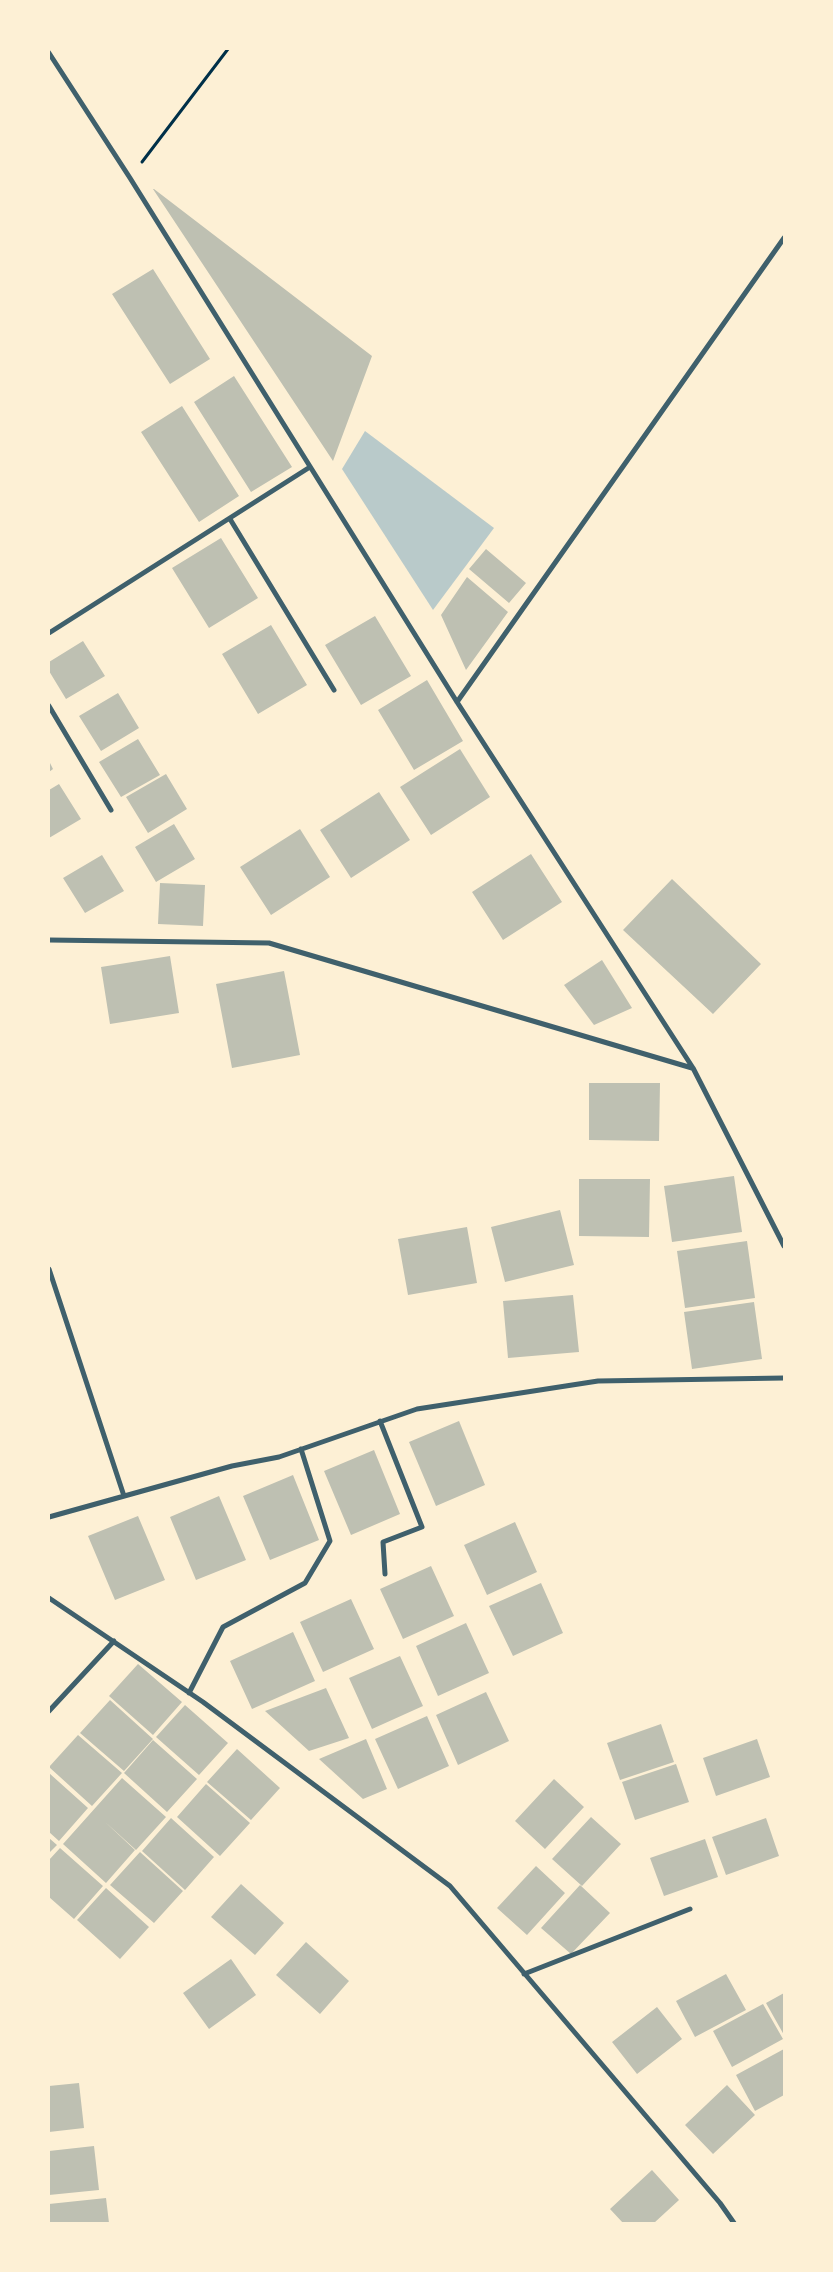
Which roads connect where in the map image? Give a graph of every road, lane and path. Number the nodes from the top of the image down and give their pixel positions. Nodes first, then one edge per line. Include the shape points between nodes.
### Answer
1 (228, 49) edge
2 (49, 52) edge
3 (130, 178) junction
4 (784, 238) edge
5 (310, 467) junction
6 (230, 519) junction
7 (49, 633) edge
8 (334, 690) dead end
9 (457, 702) junction
10 (49, 706) edge
11 (111, 810) dead end
12 (49, 940) edge
13 (692, 1068) junction
14 (784, 1246) edge
15 (49, 1269) edge
16 (784, 1378) edge
17 (380, 1421) junction
18 (301, 1449) junction
19 (124, 1496) junction
20 (49, 1517) edge
21 (384, 1574) dead end
22 (49, 1598) edge
23 (114, 1640) junction
24 (189, 1693) junction
25 (49, 1711) edge
26 (690, 1909) dead end
27 (524, 1974) junction
28 (734, 2223) edge

1 - 3 path
2 - 3 street
3 - 5 street
4 - 9 street
5 - 6 street
5 - 9 street
6 - 7 street
6 - 8 street
9 - 13 street
10 - 11 street
12 - 13 street via 269,944
13 - 14 street
15 - 19 street
16 - 17 street via 598,1381 417,1408
17 - 18 street
17 - 21 street via 422,1527 383,1542
18 - 19 street
18 - 24 street via 330,1541 305,1582 223,1627
19 - 20 street
22 - 23 street
23 - 24 street
23 - 25 street
24 - 27 street via 450,1886
26 - 27 street
27 - 28 street

